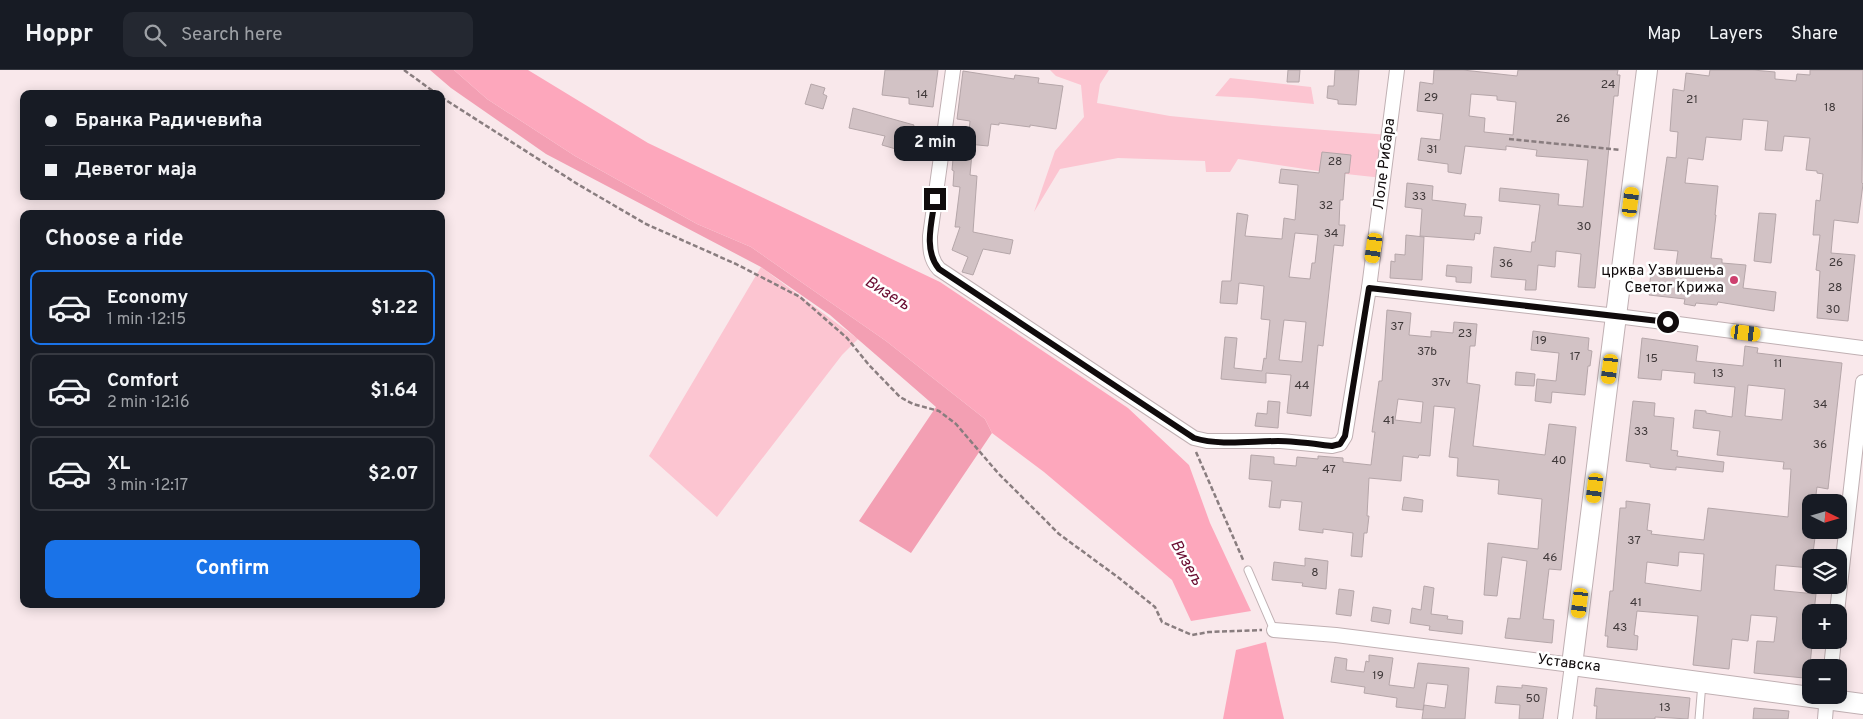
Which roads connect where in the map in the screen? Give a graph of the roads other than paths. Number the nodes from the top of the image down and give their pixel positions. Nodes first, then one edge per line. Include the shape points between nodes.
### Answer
1 (953, 70) edge
2 (1397, 70) edge
3 (1647, 70) edge
4 (1369, 288) junction
5 (1617, 316) junction
6 (1863, 348) edge
7 (1863, 382) edge
8 (1248, 570) road end
9 (1838, 604) edge
10 (1274, 630) joint
11 (1572, 665) junction
12 (1702, 682) junction
13 (1802, 694) edge
14 (1847, 701) edge
15 (1826, 704) edge
16 (1863, 704) edge
17 (1565, 719) edge
18 (1698, 719) edge
19 (1825, 719) edge

1 - 4 street, Лоле Рибара via 930,236 935,264 1194,438 1340,444 1345,436
2 - 4 street, Лоле Рибара
3 - 5 street
4 - 5 street
5 - 6 street
5 - 11 street
7 - 9 street
8 - 10 lane
10 - 11 street, Уставска via 1336,634
11 - 12 street, Уставска
11 - 17 street
12 - 13 street, Уставска
12 - 18 lane
14 - 16 street, Уставска
15 - 19 street

